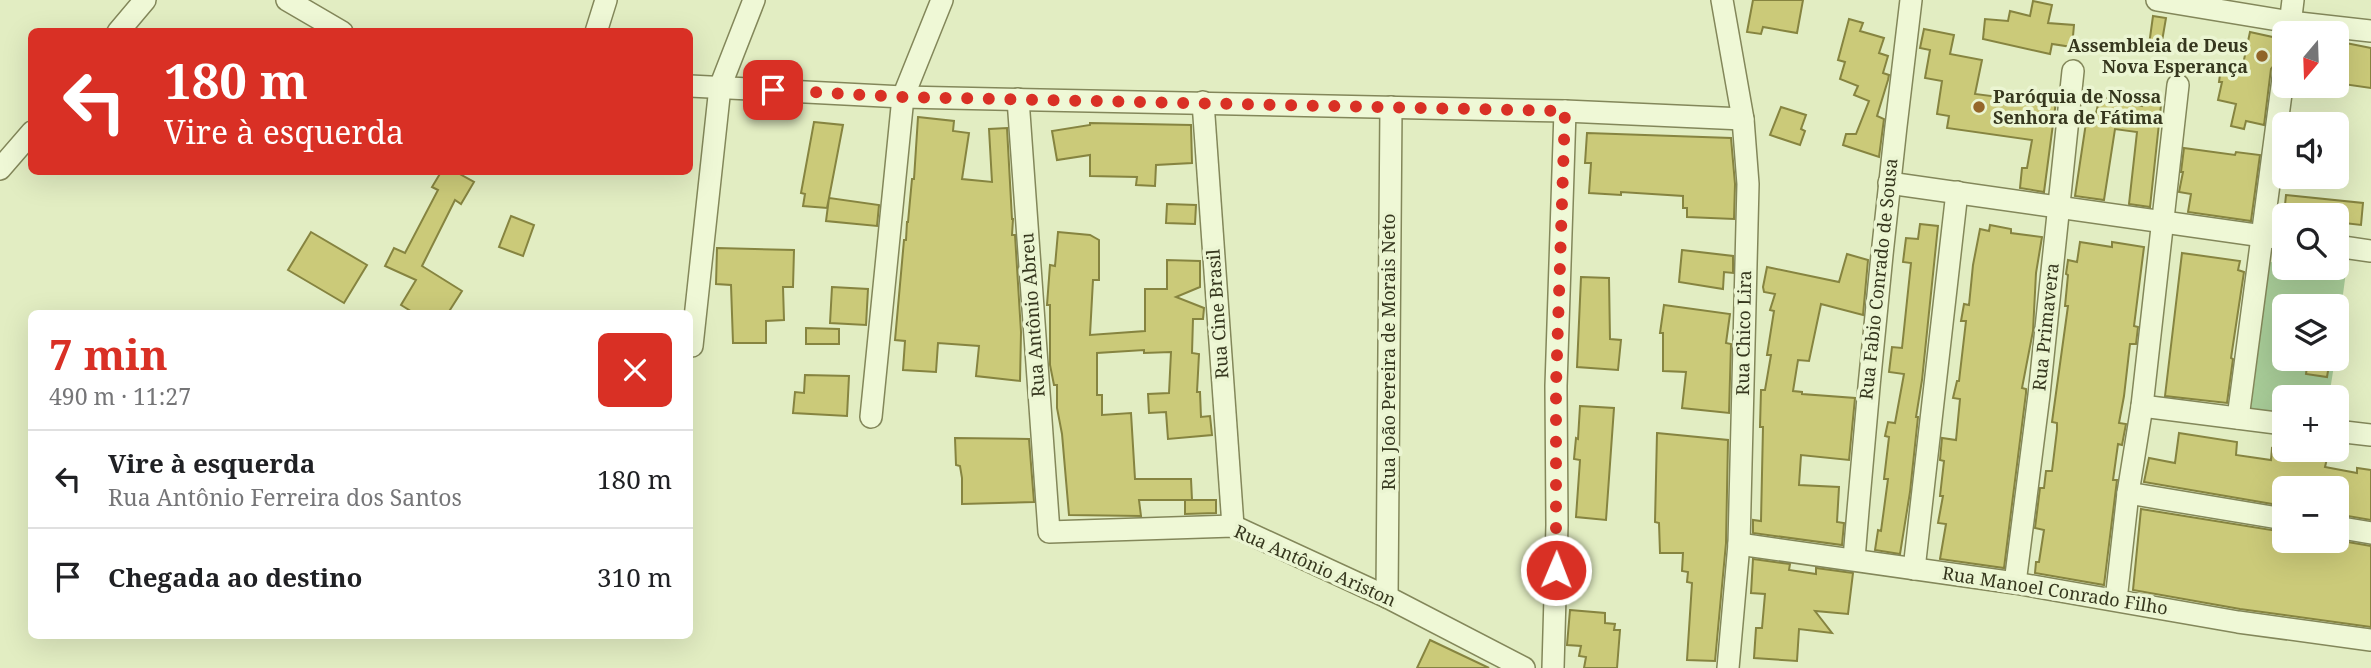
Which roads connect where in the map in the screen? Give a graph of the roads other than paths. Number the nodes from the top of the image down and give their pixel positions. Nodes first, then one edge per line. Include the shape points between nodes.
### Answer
1 (145, 0) edge
2 (287, 0) edge
3 (606, 0) edge
4 (754, 0) edge
5 (942, 0) edge
6 (1722, 0) edge
7 (1911, 0) edge
8 (2157, 0) edge
9 (2292, 0) edge
10 (2290, 21) edge
11 (2272, 24) edge
12 (121, 28) edge
13 (335, 28) edge
14 (597, 28) edge
15 (2349, 30) edge
16 (2371, 31) edge
17 (2073, 71) dead end
18 (2178, 85) dead end
19 (693, 86) edge
20 (720, 87) junction
21 (903, 97) junction
22 (2282, 98) edge
23 (1018, 99) junction
24 (1203, 102) junction
25 (1391, 107) junction
26 (1565, 111) junction
27 (1743, 119) junction
28 (28, 137) edge
29 (0, 169) edge
30 (1889, 183) junction
31 (1957, 192) junction
32 (2275, 203) edge
33 (2059, 207) junction
34 (2161, 221) junction
35 (2272, 237) edge
36 (2272, 242) edge
37 (2349, 248) edge
38 (2371, 251) edge
39 (693, 337) edge
40 (2142, 406) junction
41 (871, 416) dead end
42 (2238, 418) junction
43 (2272, 422) edge
44 (2349, 432) edge
45 (2371, 435) edge
46 (2128, 493) junction
47 (2272, 517) edge
48 (1233, 526) junction
49 (2349, 529) edge
50 (1049, 531) joint
51 (2371, 533) edge
52 (1739, 544) junction
53 (1854, 559) junction
54 (1914, 569) junction
55 (2015, 583) junction
56 (1387, 597) junction
57 (2116, 600) junction
58 (2371, 640) edge
59 (1524, 668) edge
60 (1553, 668) edge
61 (1728, 668) edge

1 - 12 street
2 - 13 street
3 - 14 street
4 - 20 street
5 - 21 street
6 - 27 street, Rua Chico Lira
7 - 30 street, Rua Fabio Conrado de Sousa
8 - 11 street
9 - 10 street
15 - 16 street
17 - 33 street, Rua Primavera
18 - 34 street
19 - 20 street
20 - 21 street
20 - 39 street
21 - 23 street
21 - 41 street
22 - 32 street
23 - 24 street
23 - 50 street, Rua Antônio Abreu
24 - 25 street
24 - 48 street, Rua Cine Brasil
25 - 26 street
25 - 56 street, Rua João Pereira de Morais Neto
26 - 27 street
26 - 60 street
27 - 52 street, Rua Chico Lira via 1748,184
28 - 29 street
30 - 31 street
30 - 53 street, Rua Fabio Conrado de Sousa
31 - 33 street
31 - 54 street
33 - 34 street
33 - 55 street, Rua Primavera
34 - 35 street
34 - 40 street
36 - 42 street
37 - 38 street
40 - 42 street
40 - 46 street
42 - 43 street
44 - 45 street
46 - 47 street
46 - 57 street
48 - 50 street, Rua Antônio Ariston
48 - 56 street, Rua Antônio Ariston
49 - 51 street
52 - 53 street, Rua Manoel Conrado Filho
52 - 61 street, Rua Chico Lira
53 - 54 street, Rua Manoel Conrado Filho
54 - 55 street, Rua Manoel Conrado Filho
55 - 57 street, Rua Manoel Conrado Filho
56 - 59 street, Rua Antônio Ariston
57 - 58 street, Rua Manoel Conrado Filho

